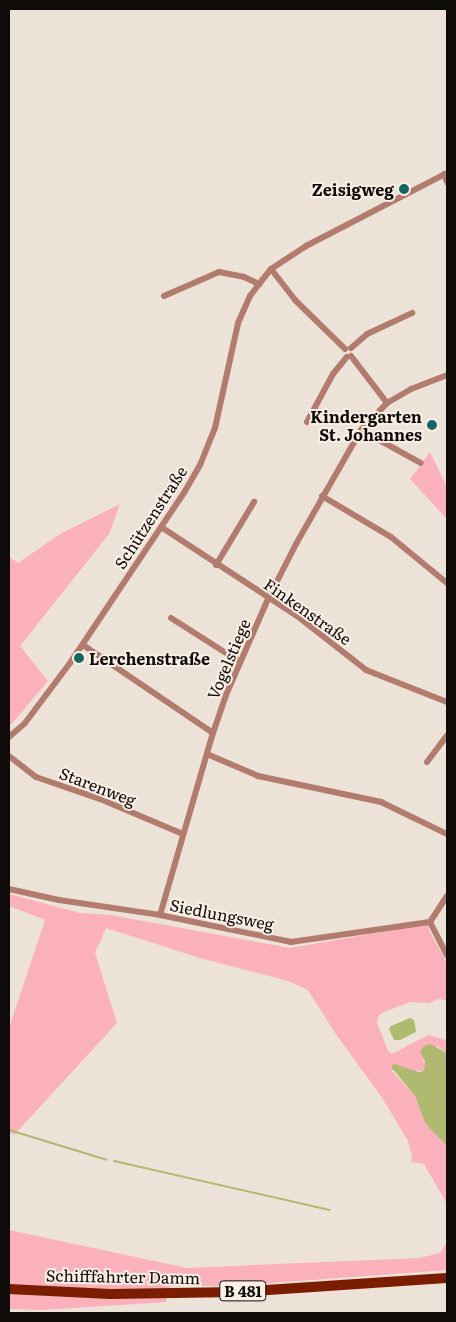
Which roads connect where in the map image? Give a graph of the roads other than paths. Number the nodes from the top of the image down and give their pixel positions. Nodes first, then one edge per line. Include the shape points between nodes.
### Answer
1 (446, 174) edge
2 (447, 182) edge
3 (272, 269) junction
4 (259, 284) junction
5 (164, 296) dead end
6 (412, 312) dead end
7 (348, 348) junction
8 (349, 356) junction
9 (447, 375) edge
10 (387, 403) junction
11 (307, 422) dead end
12 (361, 430) junction
13 (421, 463) dead end
14 (322, 496) junction
15 (254, 502) dead end
16 (162, 527) junction
17 (216, 565) junction
18 (447, 582) edge
19 (268, 599) junction
20 (171, 618) dead end
21 (82, 645) junction
22 (240, 662) junction
23 (447, 702) edge
24 (213, 733) junction
25 (447, 735) edge
26 (9, 737) edge
27 (207, 754) junction
28 (9, 756) edge
29 (427, 762) dead end
30 (183, 834) junction
31 (447, 834) edge
32 (9, 890) edge
33 (447, 896) edge
34 (160, 915) junction
35 (430, 922) junction
36 (447, 955) edge
37 (447, 1278) edge
38 (9, 1289) edge

1 - 2 street
1 - 3 street, Schützenstraße via 306,246
3 - 4 street, Schützenstraße
3 - 7 street via 295,300
4 - 5 street via 219,272
4 - 16 street, Schützenstraße via 238,323 209,445
6 - 7 street via 367,334
7 - 8 street via 344,353
8 - 10 street
8 - 11 street via 333,374
9 - 10 street, Vogelstiege via 411,389
10 - 12 street, Vogelstiege
12 - 13 street
12 - 14 street, Vogelstiege
14 - 18 street via 391,537
14 - 19 street, Vogelstiege
15 - 17 street
16 - 17 street, Finkenstraße
16 - 21 street, Schützenstraße
17 - 19 street, Finkenstraße
19 - 22 street, Vogelstiege
19 - 23 street, Finkenstraße via 297,616 366,670
20 - 22 street
21 - 24 street
21 - 26 street, Schützenstraße via 30,716
22 - 24 street, Vogelstiege
24 - 27 street, Vogelstiege
25 - 29 street
27 - 30 street, Vogelstiege
27 - 31 street via 258,776 381,802
28 - 30 street, Starenweg via 36,777 100,799
30 - 34 street, Vogelstiege
32 - 34 street, Siedlungsweg
33 - 35 street
34 - 35 street, Siedlungsweg via 291,942
35 - 36 street
37 - 38 main road, Schifffahrter Damm / B 481 via 237,1292 110,1294

